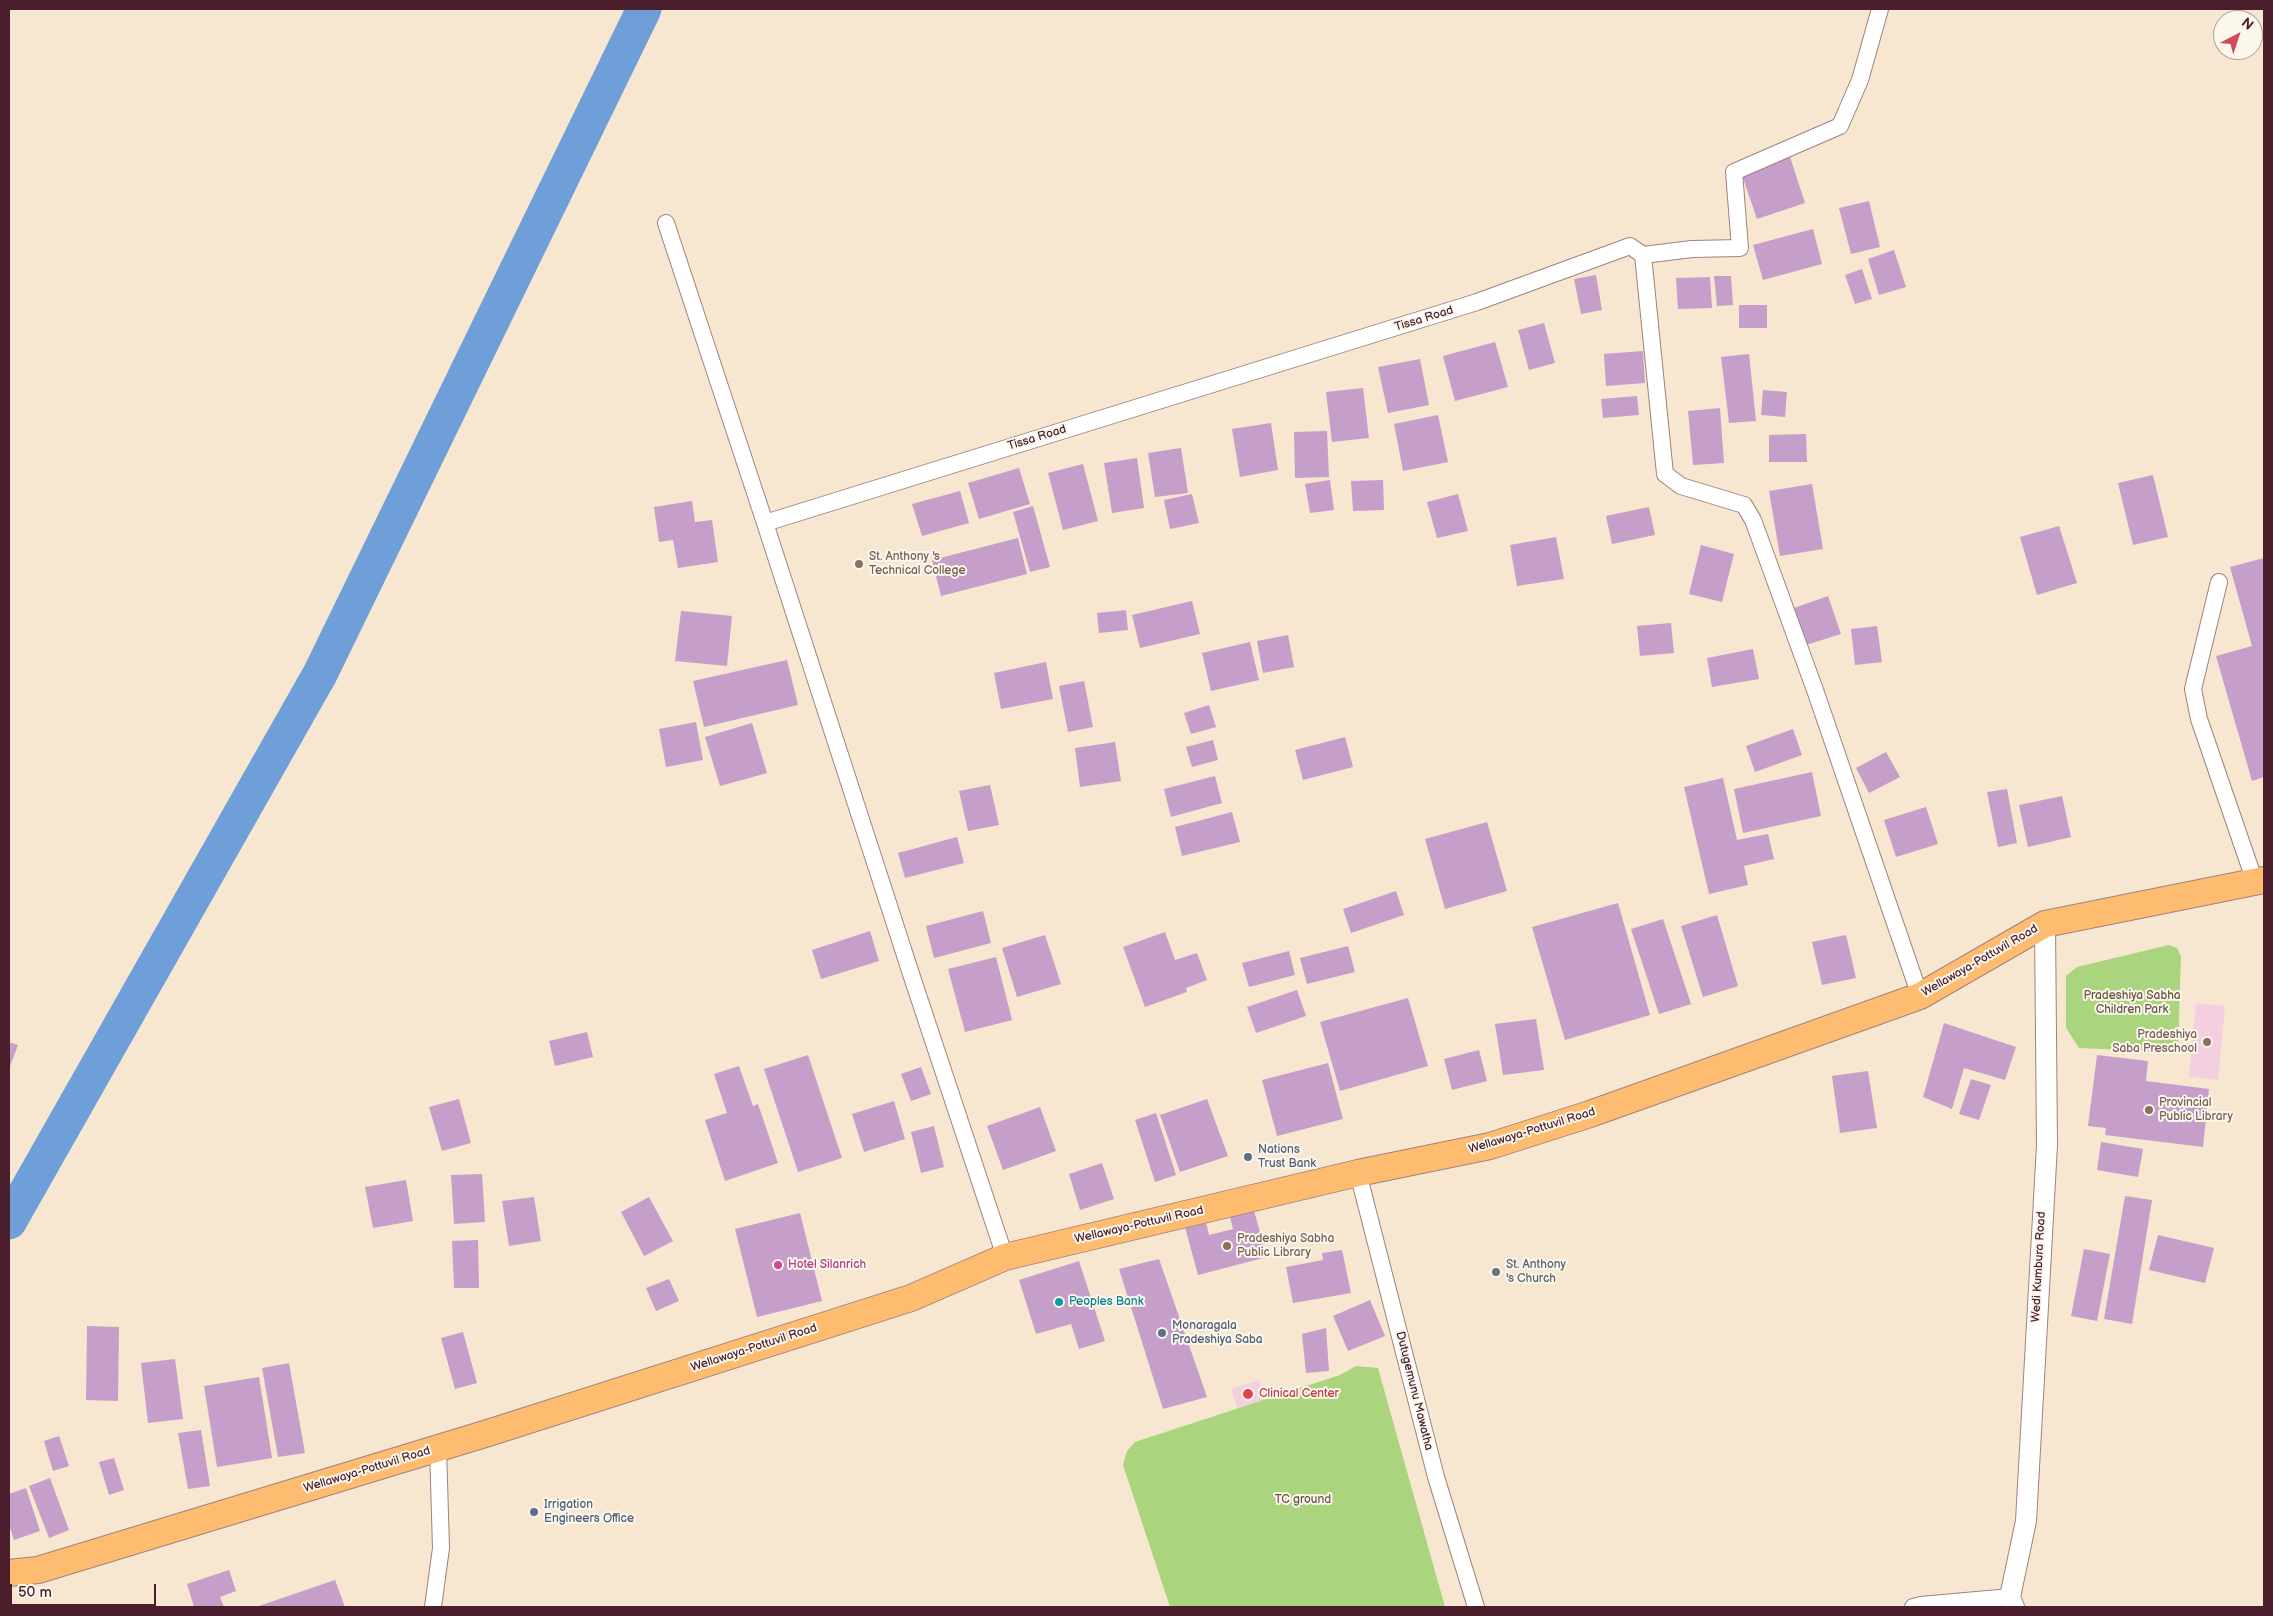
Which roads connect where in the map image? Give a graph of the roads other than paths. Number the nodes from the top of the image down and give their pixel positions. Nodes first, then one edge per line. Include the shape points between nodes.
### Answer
1 (1880, 9) edge
2 (666, 223) dead end
3 (1643, 255) junction
4 (765, 523) junction
5 (2219, 582) dead end
6 (2260, 881) edge
7 (2045, 924) junction
8 (1920, 996) junction
9 (1358, 1173) junction
10 (1005, 1257) junction
11 (438, 1448) junction
12 (9, 1573) edge
13 (2012, 1602) edge
14 (433, 1607) edge
15 (1476, 1607) edge
16 (1913, 1607) edge

1 - 3 street via 1860,80 1840,126 1734,172 1740,248
2 - 4 street
3 - 4 street, Tissa Road via 1630,246 1607,253 1477,302
3 - 8 street via 1665,474 1681,486 1744,505 1753,520
4 - 10 street
5 - 6 street via 2193,689 2199,719
6 - 7 highway, Wellawaya-Pottuvil Road
7 - 8 highway, Wellawaya-Pottuvil Road
7 - 13 street, Wedi Kumbura Road via 2047,1145 2026,1521
8 - 9 highway, Wellawaya-Pottuvil Road via 1590,1114 1490,1146
9 - 10 highway, Wellawaya-Pottuvil Road
9 - 15 street, Dutugemunu Mawatha via 1436,1477
10 - 11 highway, Wellawaya-Pottuvil Road via 911,1298
11 - 12 highway, Wellawaya-Pottuvil Road via 38,1570
11 - 14 street via 440,1548
13 - 16 street

